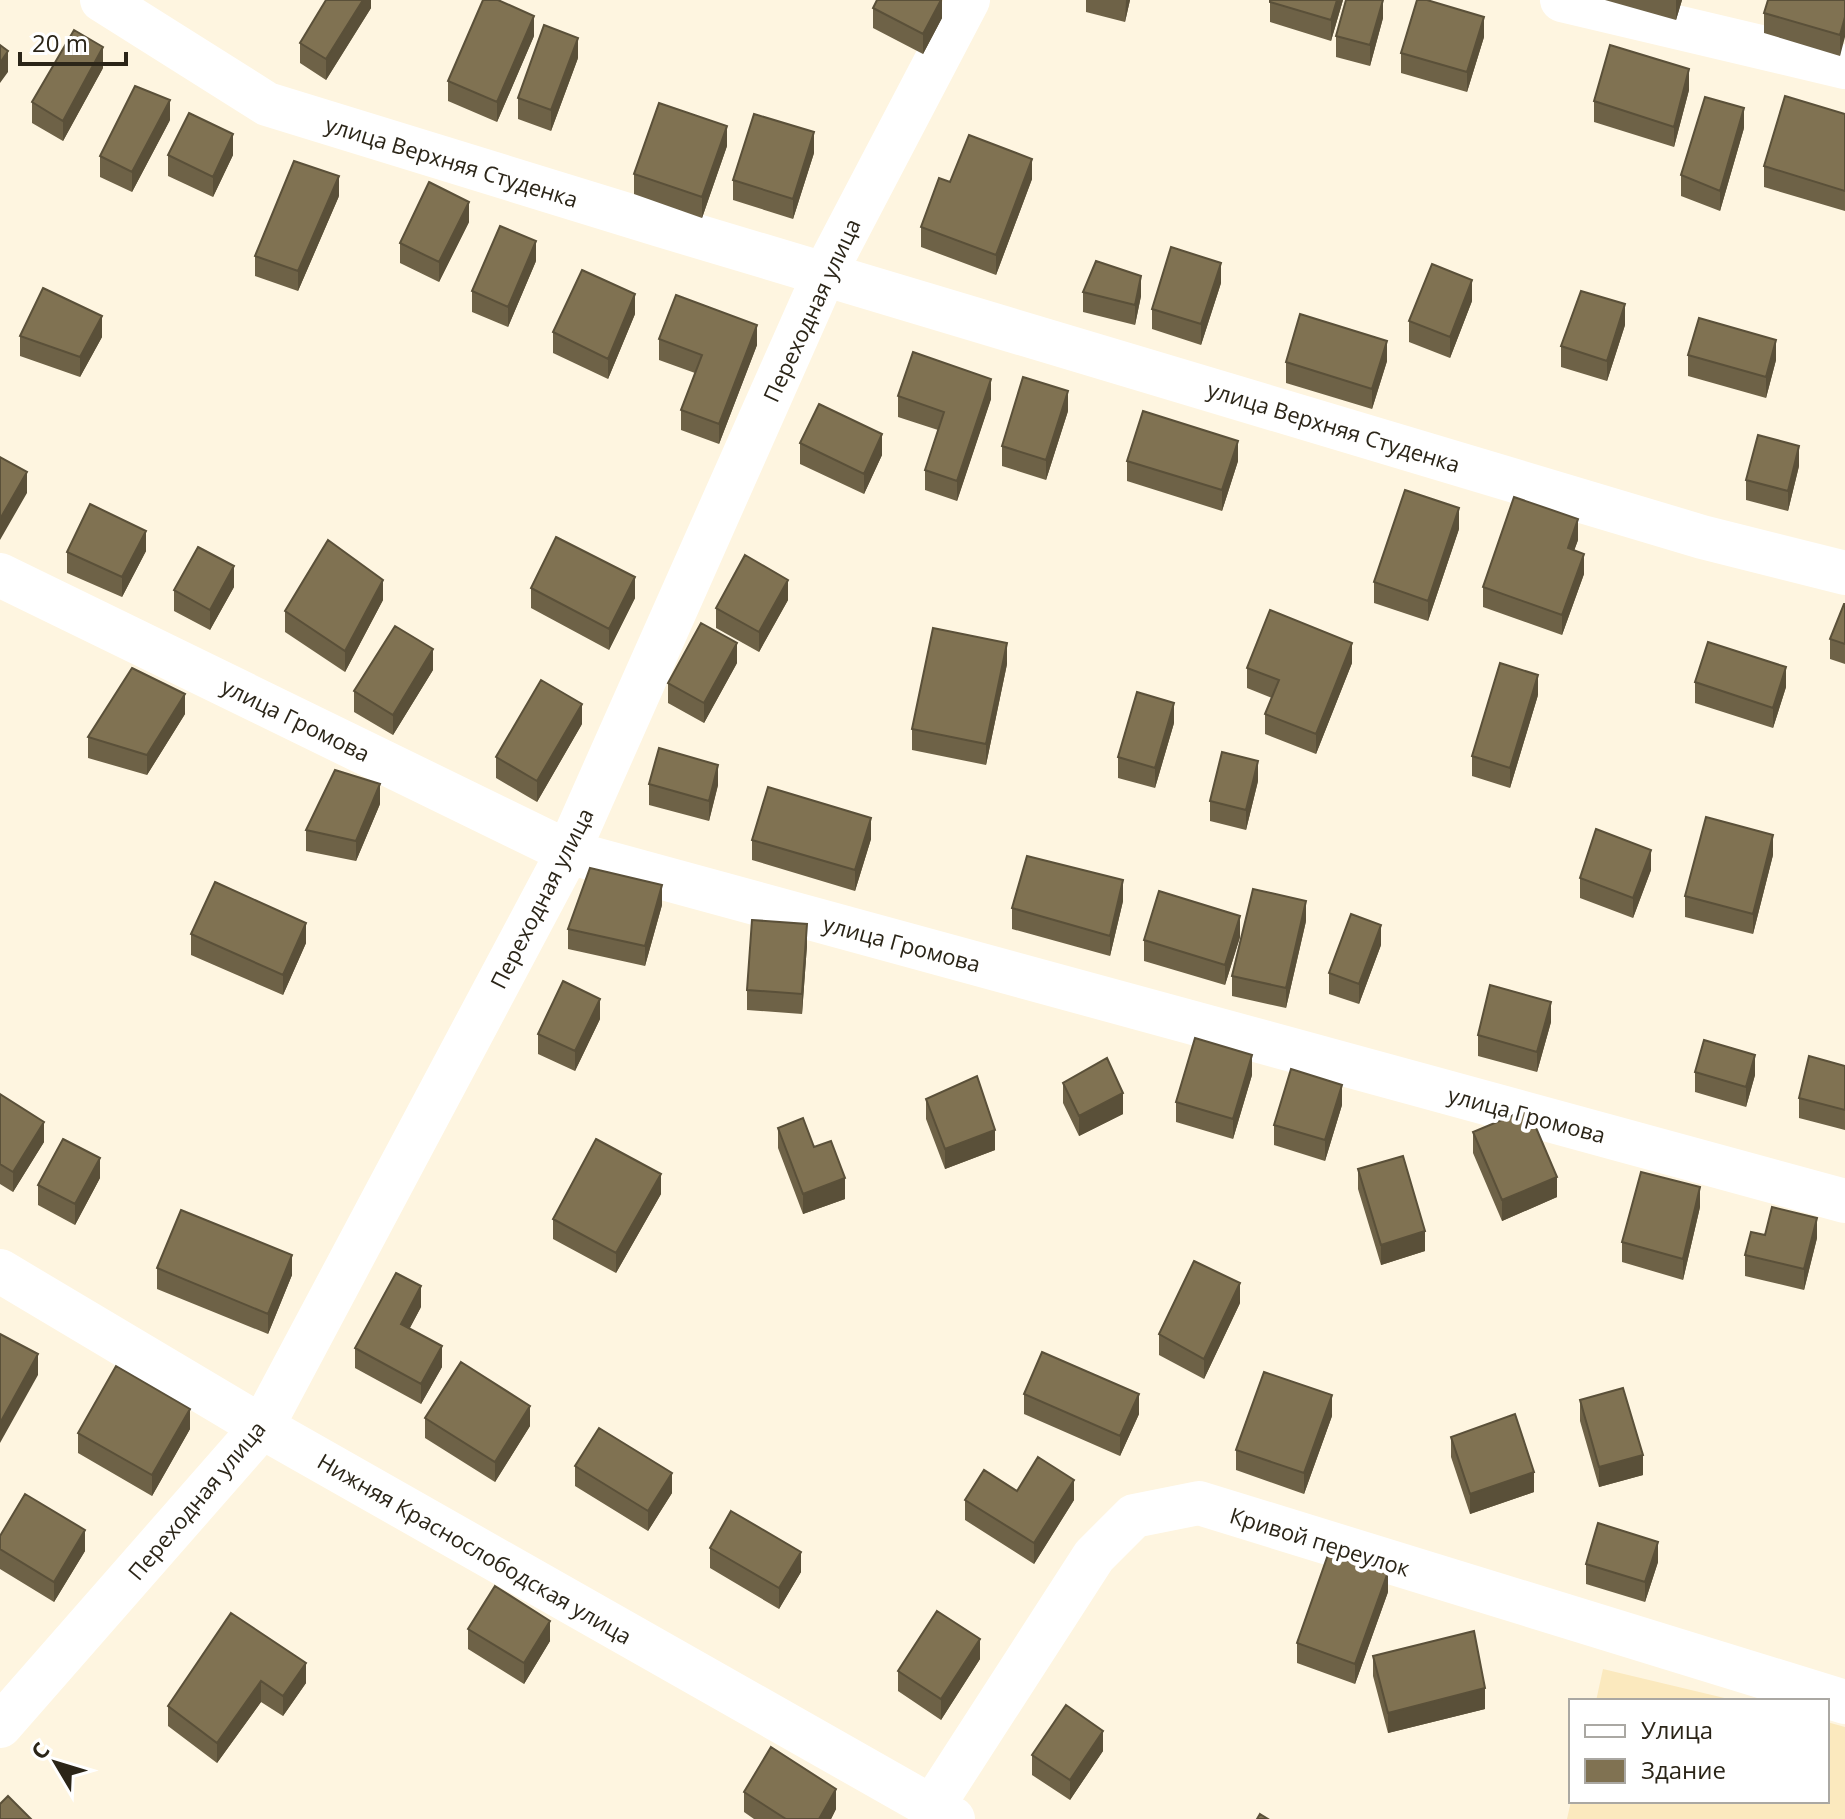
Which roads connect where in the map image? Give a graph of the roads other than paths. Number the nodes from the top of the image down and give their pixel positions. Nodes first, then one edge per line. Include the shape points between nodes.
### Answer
1 (102, 0) edge
2 (968, 0) edge
3 (1562, 0) edge
4 (1845, 67) edge
5 (825, 273) junction
6 (1845, 573) edge
7 (0, 575) edge
8 (568, 852) junction
9 (1845, 1201) edge
10 (0, 1271) edge
11 (262, 1427) junction
12 (1845, 1702) edge
13 (0, 1726) edge
14 (943, 1813) edge

1 - 5 street, улица Верхняя Студенка via 267,104
2 - 5 street, Переходная улица
3 - 4 street
5 - 6 street, улица Верхняя Cтуденка via 1702,537
5 - 8 street, Переходная улица
7 - 8 street, улица Громова
8 - 9 street, улица Громова
8 - 11 street, Переходная улица
10 - 11 street, Нижняя Краснослободская улица
11 - 13 street, Переходная улица
11 - 14 street, Нижняя Краснослободская улица
12 - 14 street, Кривой переулок via 1199,1503 1134,1516 1094,1556

